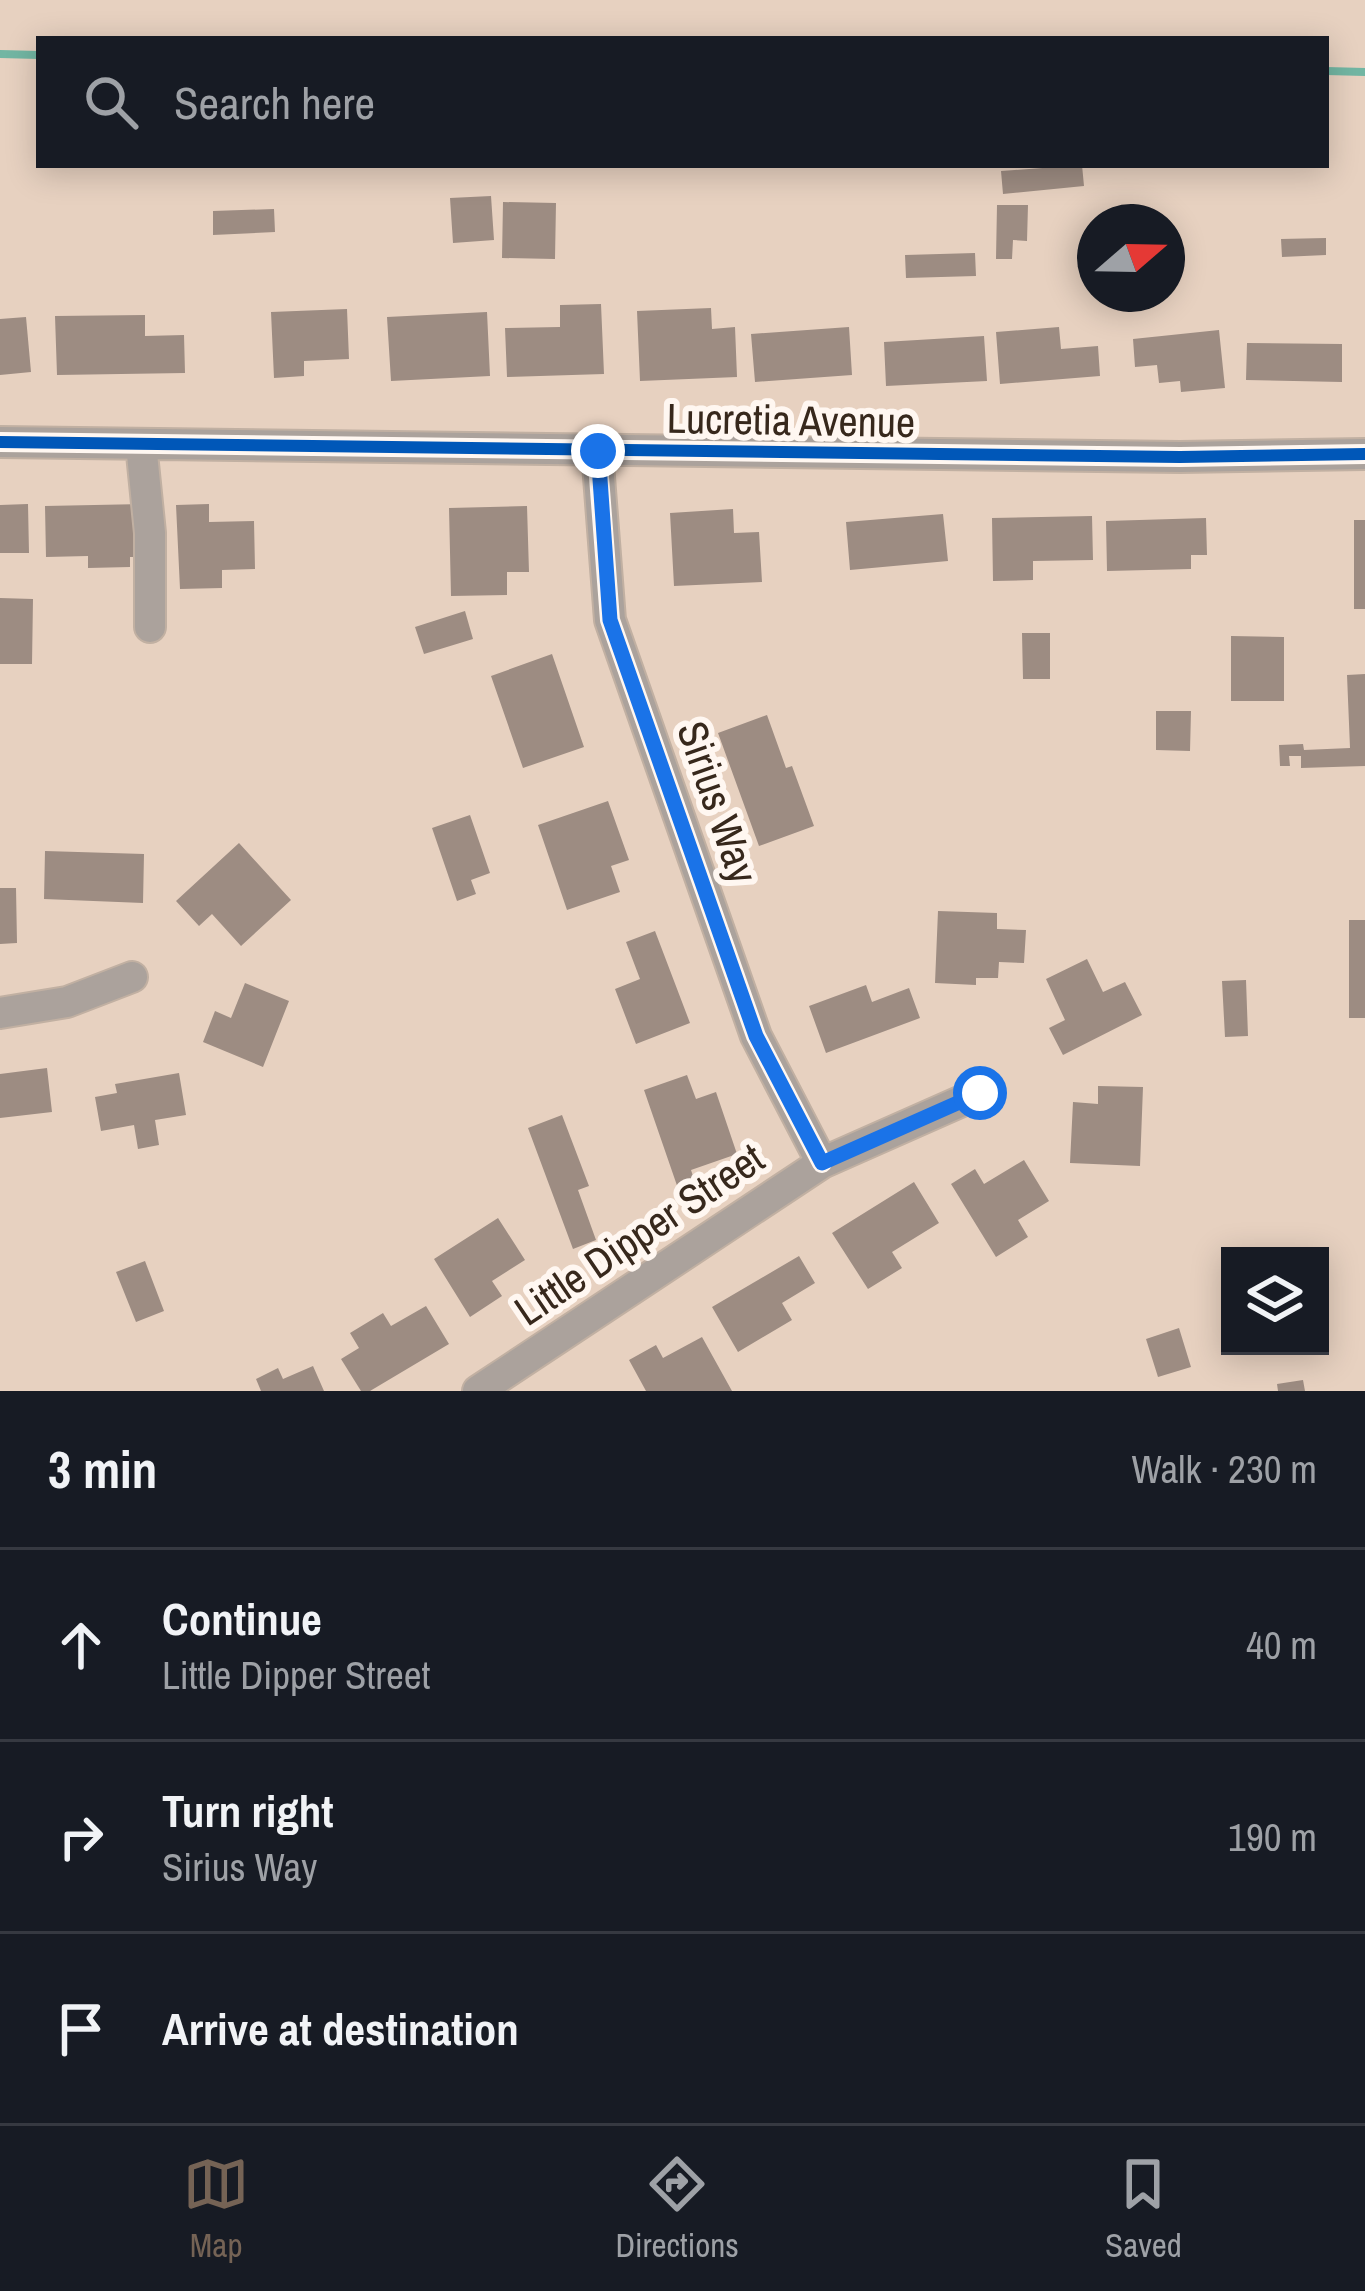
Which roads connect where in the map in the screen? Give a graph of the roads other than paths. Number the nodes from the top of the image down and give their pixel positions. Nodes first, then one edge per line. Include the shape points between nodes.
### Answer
1 (0, 442) edge
2 (141, 444) junction
3 (598, 451) junction
4 (1365, 454) edge
5 (150, 627) dead end
6 (131, 976) dead end
7 (0, 1013) edge
8 (980, 1093) dead end
9 (822, 1163) junction
10 (478, 1391) edge

1 - 2 street, Lucretia Avenue
2 - 3 street, Lucretia Avenue
2 - 5 street
3 - 4 street, Lucretia Avenue
3 - 9 street, Sirius Way via 610,620 756,1036
6 - 7 street via 67,1002
8 - 9 street, Little Dipper Street
9 - 10 street, Little Dipper Street

